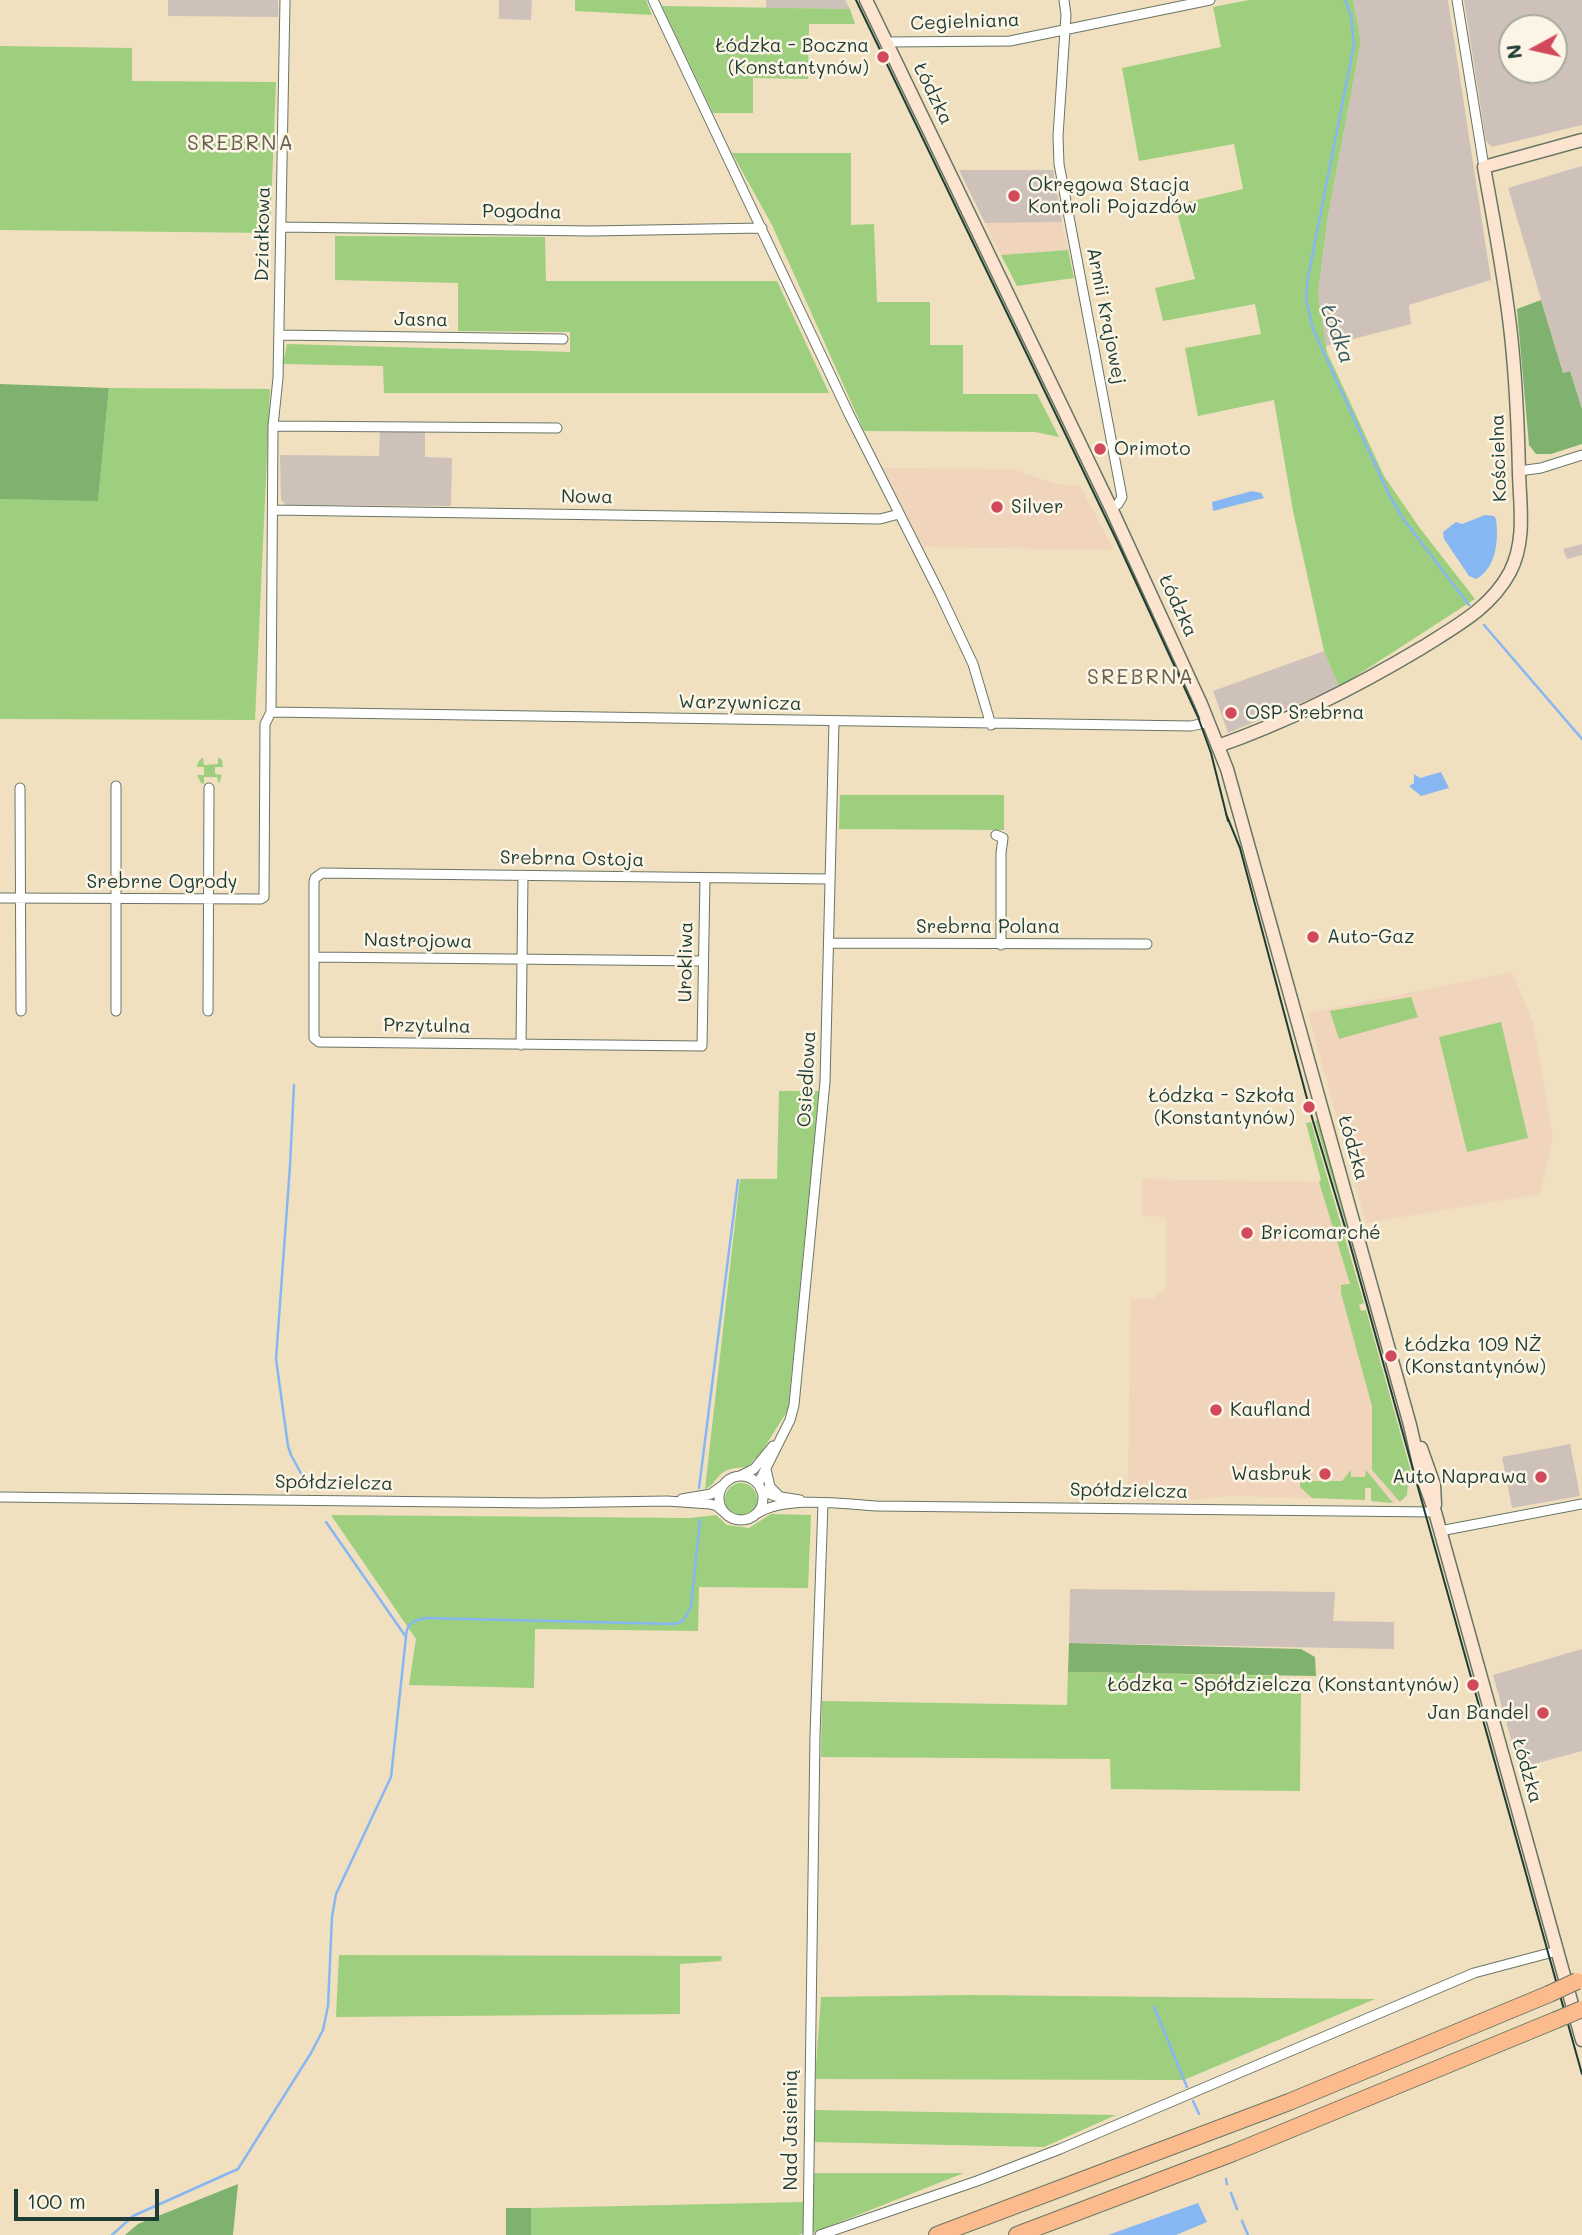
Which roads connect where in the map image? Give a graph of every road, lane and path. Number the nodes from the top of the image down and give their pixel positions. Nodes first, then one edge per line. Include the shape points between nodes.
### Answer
1 (285, 0) edge
2 (653, 0) edge
3 (866, 0) edge
4 (1065, 0) edge
5 (1210, 0) edge
6 (1457, 0) edge
7 (1064, 31) junction
8 (887, 42) junction
9 (1582, 140) edge
10 (1484, 167) junction
11 (281, 227) junction
12 (762, 228) junction
13 (279, 335) junction
14 (563, 339) dead end
15 (273, 426) junction
16 (557, 428) dead end
17 (1582, 455) edge
18 (1519, 471) junction
19 (1111, 508) junction
20 (274, 510) junction
21 (899, 514) junction
22 (271, 712) junction
23 (834, 722) junction
24 (1209, 722) junction
25 (991, 724) junction
26 (1218, 746) junction
27 (116, 786) dead end
28 (20, 788) dead end
29 (209, 788) dead end
30 (996, 835) dead end
31 (523, 876) junction
32 (315, 878) joint
33 (705, 878) junction
34 (830, 879) junction
35 (0, 898) edge
36 (20, 898) junction
37 (116, 899) junction
38 (208, 899) junction
39 (829, 943) junction
40 (1147, 944) dead end
41 (1001, 945) junction
42 (314, 957) junction
43 (522, 960) junction
44 (703, 961) junction
45 (21, 1011) dead end
46 (116, 1011) dead end
47 (208, 1011) dead end
48 (521, 1045) junction
49 (702, 1046) joint
50 (783, 1433) junction
51 (766, 1469) junction
52 (740, 1476) junction
53 (726, 1483) junction
54 (759, 1487) junction
55 (0, 1497) edge
56 (780, 1497) junction
57 (667, 1501) junction
58 (819, 1503) junction
59 (1582, 1504) edge
60 (724, 1512) junction
61 (1435, 1512) junction
62 (756, 1514) junction
63 (1440, 1531) junction
64 (1557, 1951) junction
65 (1579, 1980) edge
66 (1582, 2009) edge
67 (1582, 2040) edge
68 (808, 2235) edge
69 (820, 2235) edge
70 (937, 2235) edge
71 (1017, 2235) edge

1 - 11 street, Działkowa
2 - 12 street
3 - 8 main road, Łódzka
4 - 7 street, Armii Krajowej
5 - 7 street, Cegielniana
6 - 10 street, Kościelna
7 - 8 street, Cegielniana via 1001,41
7 - 19 street, Armii Krajowej via 1059,164 1122,497
8 - 19 main road, Łódzka
9 - 10 main road
10 - 18 main road, Kościelna via 1511,332
11 - 12 street, Pogodna
11 - 13 street, Działkowa
12 - 21 street
13 - 14 street, Jasna
13 - 15 street, Działkowa
15 - 16 street
15 - 20 street, Działkowa
17 - 18 street
18 - 26 main road, Kościelna via 1521,529 1515,560 1482,608 1359,684
19 - 24 main road, Łódzka
20 - 21 street, Nowa via 880,519
20 - 22 street, Działkowa
21 - 25 street via 973,664
22 - 23 street, Warzywnicza
22 - 38 street, Srebrne Ogrody via 265,724 264,897
23 - 25 street, Warzywnicza
23 - 34 street, Osiedlowa
24 - 25 street, Warzywnicza via 1194,726
24 - 26 main road, Łódzka
26 - 61 main road, Łódzka via 1410,1425 1432,1477
27 - 37 street
28 - 36 street
29 - 38 street
30 - 41 street via 1003,838
31 - 32 street, Srebrna Ostoja via 323,873
31 - 33 street, Srebrna Ostoja
31 - 43 street
32 - 42 street, Przytulna
33 - 34 street, Srebrna Ostoja
33 - 44 street, Urokliwa
34 - 39 street, Osiedlowa
35 - 36 street, Srebrne Ogrody
36 - 37 street, Srebrne Ogrody
36 - 45 street
37 - 38 street, Srebrne Ogrody
37 - 46 street
38 - 47 street
39 - 41 street, Srebrna Polana
39 - 50 street, Osiedlowa via 821,1137 796,1396
40 - 41 street, Srebrna Polana
42 - 43 street, Nastrojowa
42 - 48 street, Przytulna via 316,1041
43 - 44 street, Nastrojowa
43 - 48 street
44 - 49 street, Urokliwa
48 - 49 street, Przytulna
50 - 51 street, Osiedlowa
50 - 52 street, Osiedlowa via 754,1469
51 - 54 street, Osiedlowa
51 - 56 street via 770,1486
52 - 53 street
52 - 54 street
53 - 57 street via 711,1494
53 - 60 street via 719,1495
54 - 56 street
54 - 62 street via 762,1504
55 - 57 street, Spółdzielcza
56 - 58 street
57 - 60 street via 710,1504
58 - 61 street, Spółdzielcza
58 - 62 street via 775,1506
58 - 68 street, Nad Jasienią
59 - 63 street
60 - 62 street via 740,1520
61 - 63 main road, Łódzka
63 - 64 main road, Łódzka
64 - 67 main road, Łódzka
64 - 69 street via 1474,1973 1060,2149
65 - 70 highway, bridge via 1289,2102
66 - 71 highway, bridge via 1245,2149

